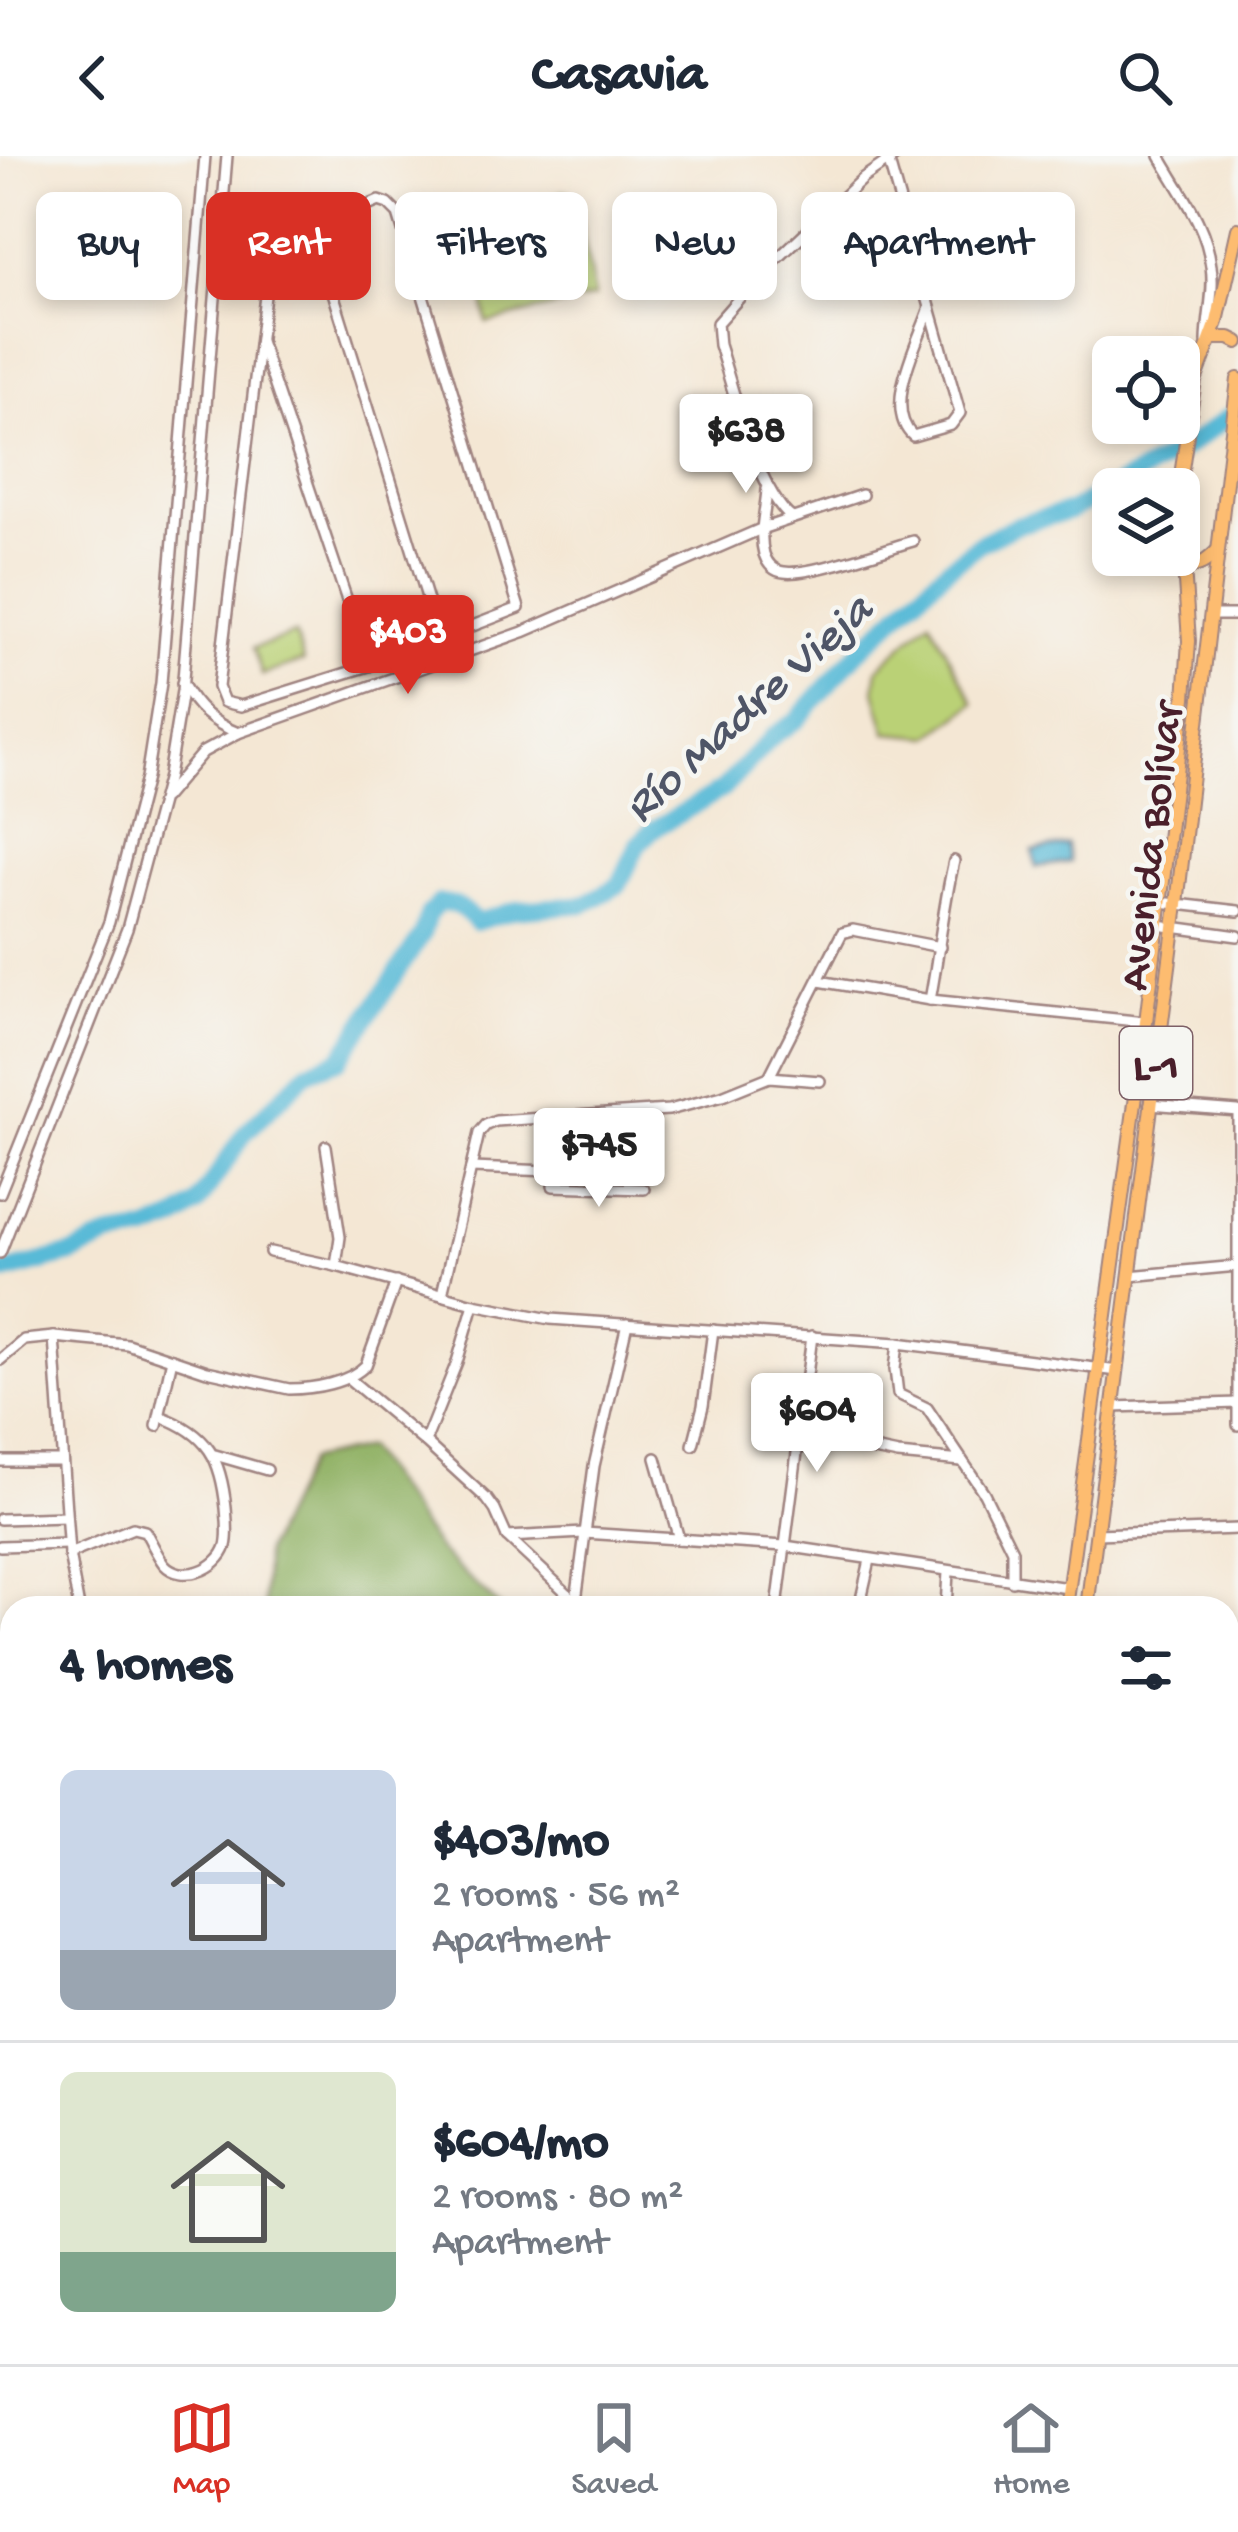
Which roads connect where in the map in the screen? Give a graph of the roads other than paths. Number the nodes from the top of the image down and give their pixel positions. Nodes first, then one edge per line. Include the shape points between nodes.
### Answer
1 (205, 156) edge
2 (227, 156) edge
3 (1160, 156) edge
4 (891, 158) edge
5 (371, 205) edge
6 (1238, 229) edge
7 (264, 300) edge
8 (335, 300) edge
9 (929, 310) junction
10 (259, 336) junction
11 (1238, 342) edge
12 (1209, 345) junction
13 (1238, 379) edge
14 (1182, 468) edge
15 (767, 488) junction
16 (862, 495) dead end
17 (792, 518) junction
18 (761, 529) junction
19 (913, 541) dead end
20 (1219, 549) junction
21 (1200, 565) edge
22 (1184, 576) edge
23 (1212, 614) junction
24 (1238, 615) edge
25 (440, 639) junction
26 (446, 659) junction
27 (369, 666) junction
28 (182, 683) junction
29 (238, 733) junction
30 (161, 802) junction
31 (954, 861) dead end
32 (1160, 902) junction
33 (1177, 904) junction
34 (1238, 911) edge
35 (1158, 925) junction
36 (1174, 927) junction
37 (1238, 936) edge
38 (940, 946) junction
39 (819, 981) junction
40 (929, 1000) junction
41 (1146, 1022) junction
42 (769, 1077) junction
43 (820, 1081) dead end
44 (1150, 1104) junction
45 (1238, 1111) edge
46 (555, 1118) junction
47 (326, 1146) dead end
48 (471, 1168) junction
49 (552, 1171) junction
50 (644, 1189) dead end
51 (0, 1193) edge
52 (270, 1252) dead end
53 (0, 1253) edge
54 (336, 1266) junction
55 (1238, 1266) edge
56 (1129, 1276) junction
57 (396, 1282) junction
58 (442, 1294) junction
59 (473, 1304) junction
60 (627, 1324) junction
61 (712, 1330) junction
62 (812, 1336) junction
63 (54, 1337) junction
64 (898, 1342) junction
65 (172, 1359) junction
66 (0, 1360) edge
67 (1099, 1369) junction
68 (1118, 1371) junction
69 (347, 1378) junction
70 (1238, 1403) edge
71 (1113, 1407) junction
72 (1238, 1425) edge
73 (425, 1442) junction
74 (693, 1444) dead end
75 (874, 1450) dead end
76 (213, 1454) junction
77 (656, 1458) dead end
78 (62, 1460) junction
79 (0, 1461) edge
80 (962, 1461) junction
81 (267, 1470) dead end
82 (67, 1517) junction
83 (0, 1519) edge
84 (1238, 1529) edge
85 (584, 1533) junction
86 (1096, 1534) junction
87 (507, 1537) junction
88 (679, 1539) junction
89 (0, 1546) edge
90 (785, 1546) junction
91 (69, 1549) junction
92 (870, 1560) junction
93 (948, 1572) junction
94 (1012, 1581) junction
95 (1068, 1588) junction
96 (77, 1596) edge
97 (570, 1596) edge
98 (580, 1596) edge
99 (779, 1596) edge
100 (862, 1596) edge
101 (947, 1596) edge
102 (1067, 1596) edge
103 (1088, 1596) edge

1 - 51 street via 146,778 109,922
2 - 28 street
3 - 12 street via 1204,235
4 - 9 street
4 - 15 street via 717,323
5 - 25 street via 380,201 398,214 519,608
6 - 12 main road, Avenida Bolívar / L-1
7 - 10 street
8 - 25 street
9 - 9 street via 899,405 913,436 951,425 960,413
10 - 27 street
10 - 27 street via 218,688 224,702 241,706
11 - 12 main road via 1223,337
12 - 14 main road, Avenida Bolívar / L-1 via 1195,381
13 - 20 main road, Avenida Bolívar / L-1
15 - 17 street
15 - 18 street
16 - 17 street
17 - 18 street
18 - 19 street via 765,559 788,573
18 - 26 street
20 - 21 main road
20 - 23 main road, Avenida Bolívar / L-1
22 - 32 main road, Avenida Bolívar / L-1 via 1185,698
23 - 24 street
23 - 33 main road, Avenida Bolívar / L-1
25 - 26 street
25 - 27 street
26 - 29 street
28 - 29 street via 207,717
28 - 30 street
29 - 30 street via 203,752
30 - 53 street via 128,929
31 - 38 street
32 - 33 street
32 - 35 main road, Avenida Bolívar / L-1
33 - 34 street
33 - 36 main road, Avenida Bolívar / L-1
35 - 36 street
35 - 41 main road, Avenida Bolívar / L-1
36 - 37 street
36 - 44 main road, Avenida Bolívar / L-1
38 - 39 street via 847,930
38 - 40 street
39 - 40 street
39 - 42 street
40 - 41 street
41 - 67 main road, Avenida Bolívar / L-1
42 - 43 street
42 - 46 street via 669,1110
44 - 45 street
44 - 56 main road, Avenida Bolívar / L-1
45 - 55 street
46 - 48 street via 486,1125
46 - 49 street
47 - 54 street via 340,1237
48 - 49 street
48 - 58 street
49 - 50 street via 555,1187
52 - 54 street
54 - 57 street
55 - 56 street
55 - 70 street
56 - 68 main road, Avenida Bolívar / L-1
57 - 58 street
57 - 69 street via 366,1365
58 - 59 street
59 - 60 street
59 - 73 street
60 - 61 street
60 - 85 street
61 - 62 street
61 - 74 street
62 - 64 street
62 - 90 street
63 - 65 street via 127,1344
63 - 66 street via 24,1340
63 - 78 street
64 - 67 street
64 - 80 street via 898,1394 927,1408
65 - 69 street via 289,1389
65 - 76 street via 159,1421 179,1423
67 - 68 street
67 - 95 main road, Avenida Bolívar / L-1
68 - 71 main road, Avenida Bolívar / L-1
69 - 73 street
70 - 71 street
70 - 72 street
71 - 86 main road, Avenida Bolívar / L-1
73 - 87 street via 487,1499
75 - 80 street
76 - 81 street
76 - 91 street via 226,1547 206,1568 172,1570 142,1529
77 - 88 street
78 - 79 street
78 - 82 street
80 - 94 street via 1012,1550
82 - 83 street
82 - 91 street
84 - 86 street
85 - 87 street
85 - 88 street
85 - 98 street
86 - 103 main road, Avenida Bolívar / L-1
87 - 97 street
88 - 90 street
89 - 91 street
90 - 92 street
90 - 99 street
91 - 96 street
92 - 93 street
92 - 100 street
93 - 94 street
93 - 101 street
94 - 95 street
95 - 102 main road, Avenida Bolívar / L-1

